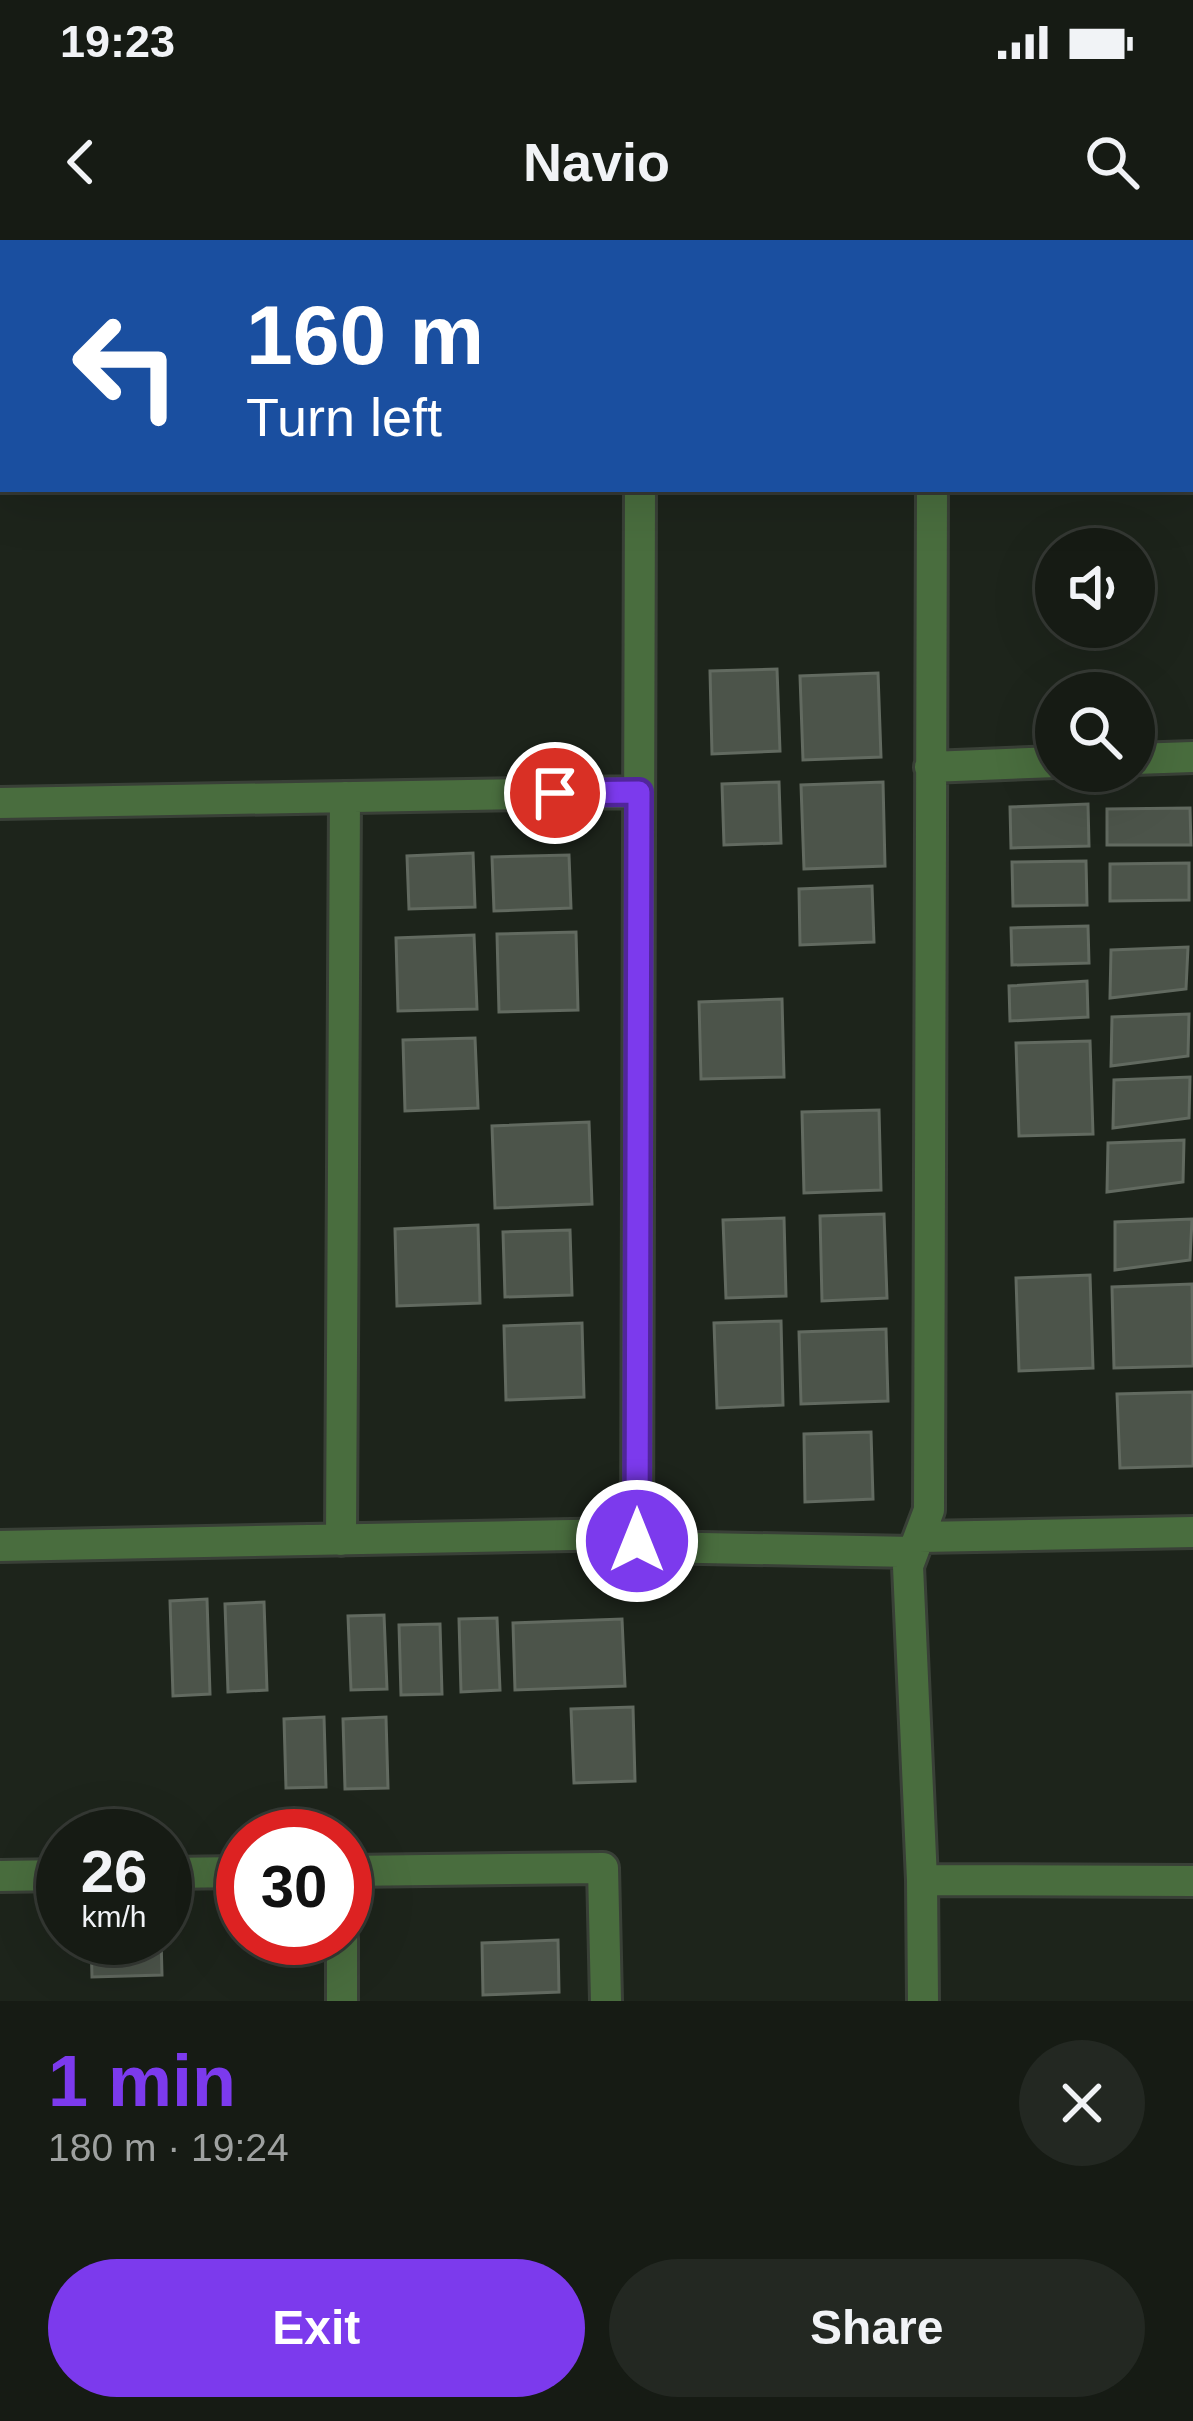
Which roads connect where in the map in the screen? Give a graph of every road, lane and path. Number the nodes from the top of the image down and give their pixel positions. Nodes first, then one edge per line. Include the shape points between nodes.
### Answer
1 (640, 492) edge
2 (932, 492) edge
3 (1193, 757) edge
4 (1155, 758) edge
5 (1035, 763) edge
6 (930, 767) junction
7 (639, 792) junction
8 (345, 797) junction
9 (0, 803) edge
10 (1193, 1532) edge
11 (341, 1540) junction
12 (637, 1541) junction
13 (915, 1545) junction
14 (0, 1546) edge
15 (372, 1871) edge
16 (36, 1875) edge
17 (0, 1876) edge
18 (922, 1880) junction
19 (1193, 1881) edge
20 (342, 1965) edge
21 (342, 2001) edge
22 (606, 2001) edge
23 (923, 2001) edge

1 - 7 street
2 - 6 street
3 - 4 street
5 - 6 street
6 - 13 street via 928,1510
7 - 8 street
7 - 12 street
8 - 9 street
8 - 11 street
10 - 13 street
11 - 12 street via 621,1534
11 - 14 street
12 - 13 street
13 - 18 street via 908,1566
15 - 22 street via 603,1868
16 - 17 street
18 - 19 street
18 - 23 street
20 - 21 street

